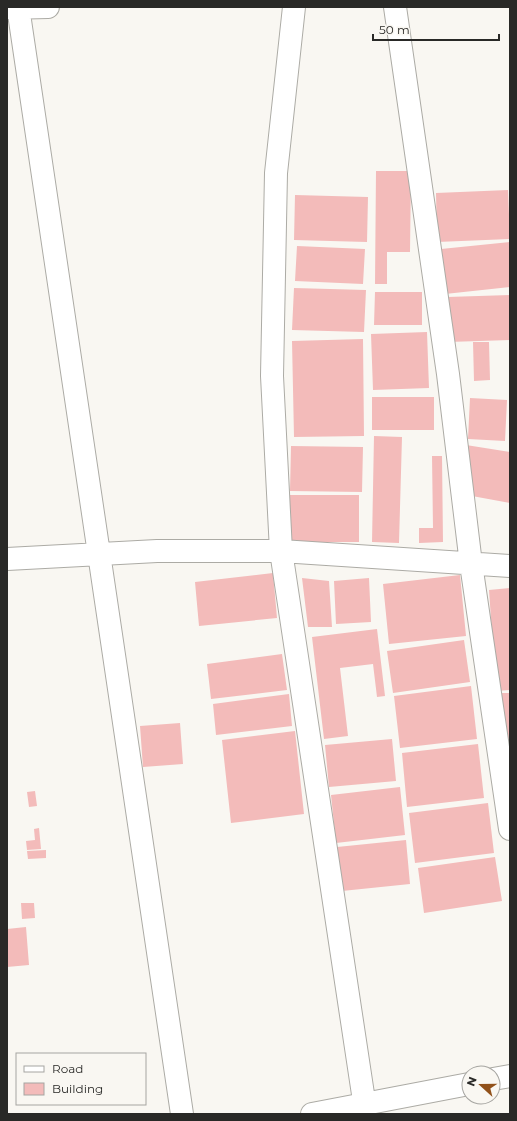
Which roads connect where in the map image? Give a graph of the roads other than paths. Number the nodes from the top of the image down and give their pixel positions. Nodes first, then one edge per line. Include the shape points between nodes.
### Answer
1 (18, 7) edge
2 (48, 7) edge
3 (294, 7) edge
4 (395, 7) edge
5 (7, 8) edge
6 (281, 551) junction
7 (99, 553) junction
8 (7, 559) edge
9 (471, 564) junction
10 (510, 566) edge
11 (510, 829) edge
12 (461, 1086) edge
13 (365, 1109) edge
14 (182, 1114) edge
15 (312, 1114) edge

1 - 2 street
1 - 5 street
1 - 7 street
3 - 6 street via 276,181 272,376
4 - 9 street via 448,374
6 - 7 street
6 - 9 street
6 - 13 street
7 - 8 street
7 - 14 street
9 - 10 street
9 - 11 street
12 - 13 street
13 - 15 street

